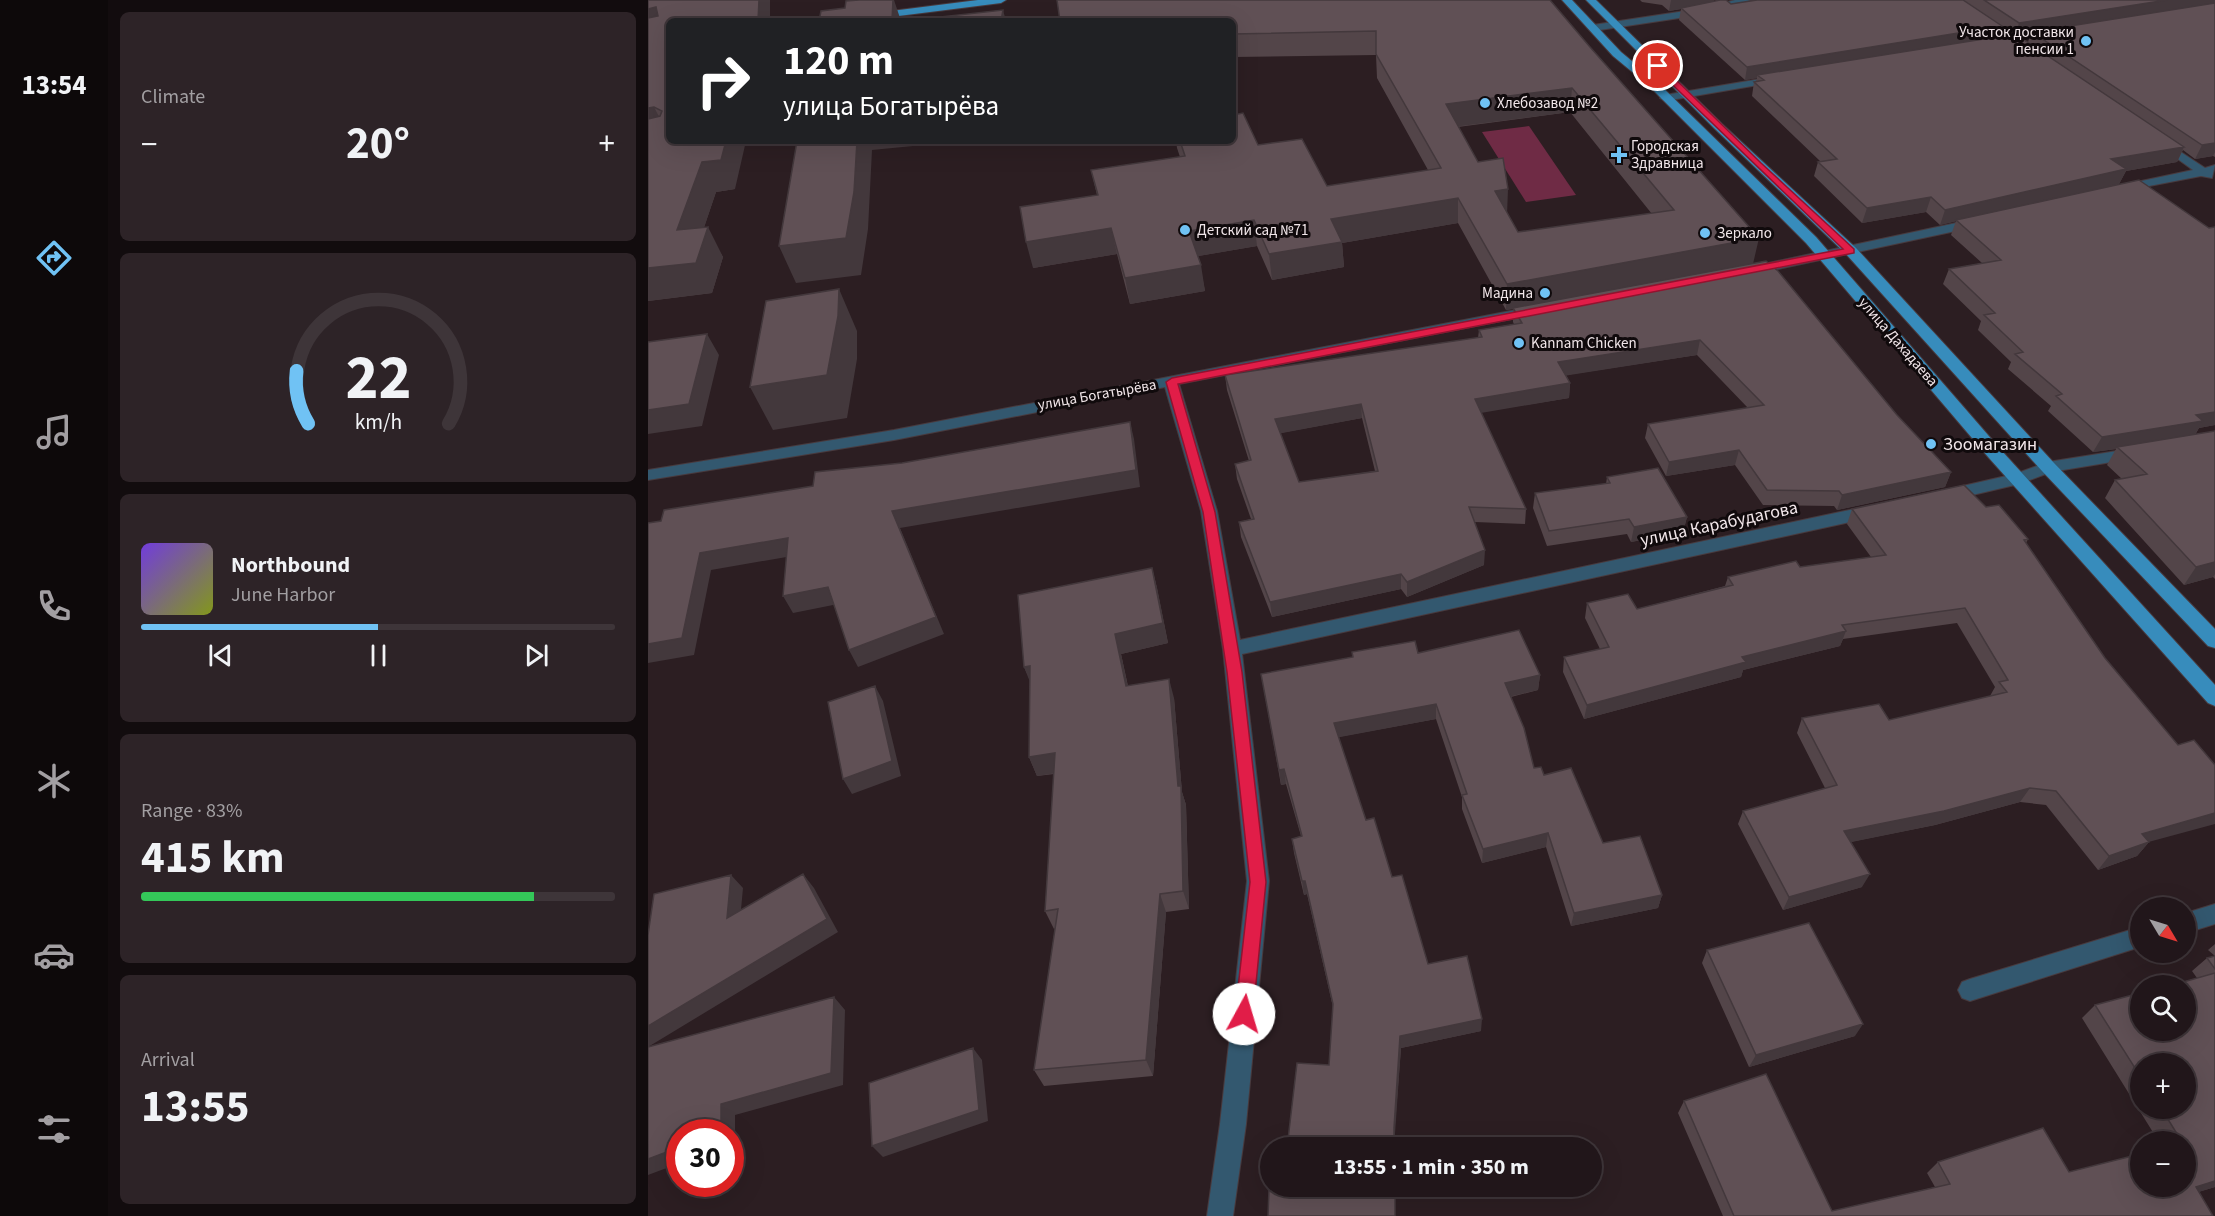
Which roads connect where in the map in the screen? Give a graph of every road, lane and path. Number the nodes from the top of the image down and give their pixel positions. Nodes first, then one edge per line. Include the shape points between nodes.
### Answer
1 (1001, 0) edge
2 (1567, 0) edge
3 (1591, 0) edge
4 (1746, 0) edge
5 (1951, 0) edge
6 (860, 18) edge
7 (1616, 26) junction
8 (1593, 28) junction
9 (2022, 41) junction
10 (1993, 46) edge
11 (2036, 56) edge
12 (1792, 77) edge
13 (1686, 94) junction
14 (1665, 98) junction
15 (2153, 137) edge
16 (2209, 170) edge
17 (2215, 180) edge
18 (2112, 192) edge
19 (1987, 220) edge
20 (1851, 251) junction
21 (1824, 257) junction
22 (1730, 274) edge
23 (1556, 307) edge
24 (1172, 382) junction
25 (2148, 451) edge
26 (2048, 467) junction
27 (648, 475) edge
28 (2019, 479) junction
29 (1926, 499) edge
30 (1892, 507) edge
31 (2215, 641) edge
32 (1232, 649) junction
33 (2215, 698) edge
34 (2215, 914) edge
35 (2196, 920) edge
36 (2130, 940) edge
37 (1970, 990) dead end
38 (1220, 1216) edge

1 - 6 main road
2 - 8 main road, улица Дахадаева
3 - 7 main road, улица Дахадаева
4 - 7 street
5 - 9 street
7 - 8 street
7 - 13 main road, улица Дахадаева
8 - 14 main road, улица Дахадаева
9 - 10 street
9 - 11 street
12 - 13 street
13 - 14 street
13 - 20 main road, улица Дахадаева
14 - 21 main road, улица Дахадаева
15 - 16 street
16 - 17 street
16 - 18 street
19 - 20 street
20 - 21 street
20 - 26 main road, улица Дахадаева
21 - 22 street
21 - 28 main road, улица Дахадаева
23 - 24 street, улица Богатырёва
24 - 27 street, улица Богатырёва via 894,435
24 - 32 street via 1209,512
25 - 26 street
26 - 28 street
26 - 31 main road, улица Дахадаева
28 - 29 street
28 - 33 main road, улица Дахадаева
30 - 32 street, улица Карабудагова
32 - 38 street via 1258,882
34 - 35 street
36 - 37 street

